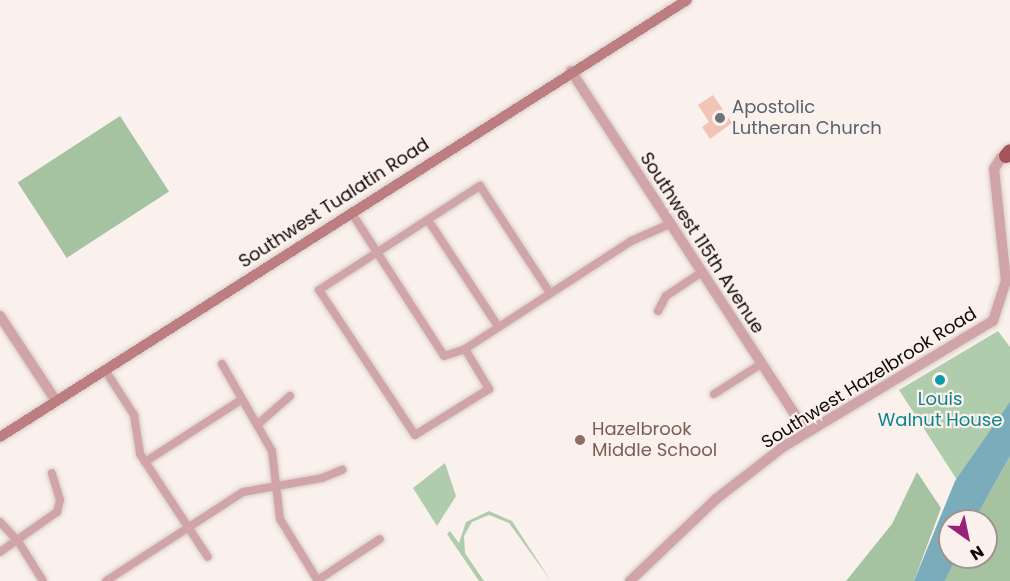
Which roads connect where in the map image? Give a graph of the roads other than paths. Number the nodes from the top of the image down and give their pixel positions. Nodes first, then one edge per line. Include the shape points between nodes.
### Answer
1 (687, 0) edge
2 (571, 71) junction
3 (1009, 154) edge
4 (351, 212) junction
5 (429, 220) junction
6 (670, 224) junction
7 (377, 253) junction
8 (702, 272) junction
9 (550, 293) junction
10 (658, 310) dead end
11 (0, 316) edge
12 (498, 326) junction
13 (465, 349) junction
14 (222, 364) dead end
15 (761, 364) junction
16 (105, 370) junction
17 (714, 394) dead end
18 (290, 396) dead end
19 (241, 400) junction
20 (56, 401) junction
21 (257, 425) junction
22 (806, 432) junction
23 (0, 437) edge
24 (145, 462) junction
25 (342, 470) dead end
26 (52, 472) dead end
27 (277, 485) junction
28 (0, 522) edge
29 (188, 527) junction
30 (380, 539) dead end
31 (18, 541) junction
32 (0, 552) edge
33 (208, 557) dead end
34 (318, 580) edge
35 (43, 581) edge
36 (106, 581) edge
37 (630, 581) edge

1 - 2 main road, Southwest Tualatin Road
2 - 4 main road, Southwest Tualatin Road
2 - 6 street, Southwest 115th Avenue
3 - 22 street, Southwest Hazelbrook Road via 995,165 993,175 1006,281 996,316 974,336
4 - 7 street
4 - 16 main road, Southwest Tualatin Road
5 - 7 street
5 - 9 street via 480,186
5 - 12 street
6 - 8 street, Southwest 115th Avenue
6 - 9 street via 631,241
7 - 13 street via 444,356
7 - 13 street via 319,290 415,435 489,389
8 - 10 street via 666,296
8 - 15 street, Southwest 115th Avenue
9 - 12 street
11 - 20 street
12 - 13 street
14 - 19 street
15 - 17 street
15 - 22 street, Southwest 115th Avenue
16 - 20 main road, Southwest Tualatin Road
16 - 24 street via 134,415 136,445
18 - 21 street
19 - 21 street
19 - 24 street
20 - 23 main road, Southwest Tualatin Road
21 - 27 street via 272,451
22 - 37 street, Southwest Hazelbrook Road via 723,494
24 - 29 street
25 - 27 street
26 - 31 street via 60,500 57,512
27 - 29 street via 243,492
27 - 34 street via 280,519
28 - 31 street
29 - 33 street
29 - 36 street
30 - 34 street
31 - 32 street
31 - 35 street

